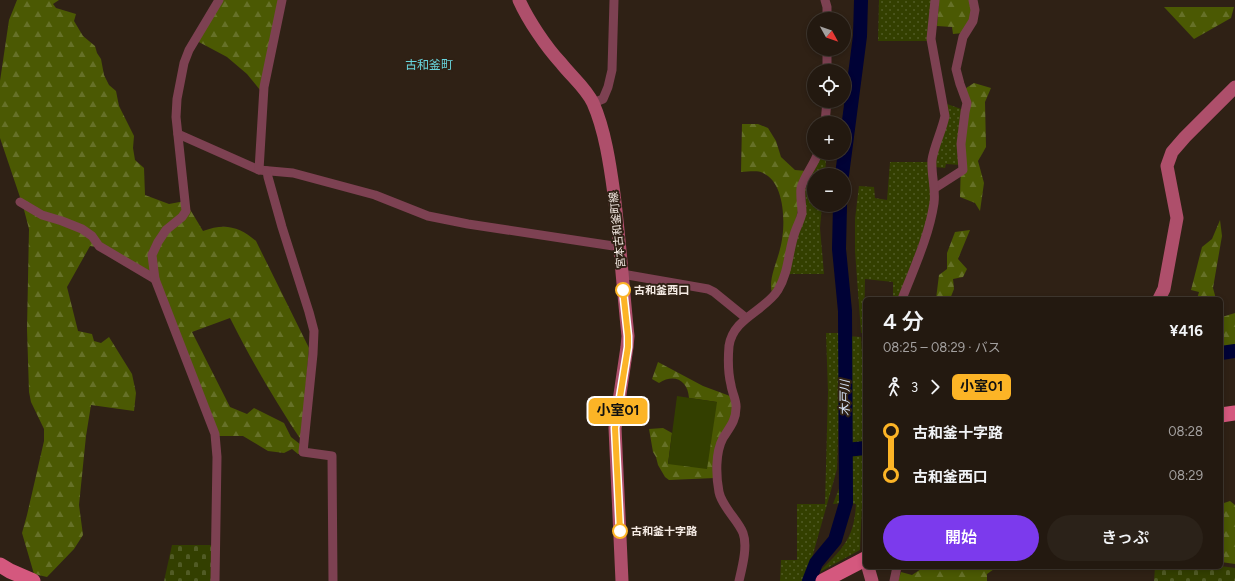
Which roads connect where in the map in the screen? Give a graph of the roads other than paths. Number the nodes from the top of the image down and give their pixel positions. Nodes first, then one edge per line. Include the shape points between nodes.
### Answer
1 (219, 0) edge
2 (282, 0) edge
3 (519, 0) edge
4 (614, 0) edge
5 (825, 0) edge
6 (934, 0) edge
7 (973, 0) edge
8 (827, 12) edge
9 (1235, 87) edge
10 (593, 103) junction
11 (178, 134) junction
12 (816, 160) edge
13 (263, 170) junction
14 (934, 188) junction
15 (20, 202) dead end
16 (620, 247) junction
17 (622, 274) junction
18 (155, 279) junction
19 (903, 297) edge
20 (1160, 297) edge
21 (746, 318) junction
22 (1235, 413) edge
23 (1223, 415) edge
24 (863, 562) edge
25 (0, 565) edge
26 (868, 569) edge
27 (897, 569) edge
28 (33, 581) edge
29 (216, 581) edge
30 (333, 581) edge
31 (622, 581) edge
32 (739, 581) edge
33 (823, 581) edge
34 (872, 581) edge
35 (894, 581) edge

1 - 11 street via 198,33 184,63 177,99
2 - 13 street via 264,87
3 - 10 street, 宮本古和釜町線 via 537,31
4 - 10 street via 612,70 603,99
5 - 8 street
6 - 14 street via 931,40 945,116 932,160
7 - 14 street via 973,21 962,37 956,69 967,104 961,144 963,170
9 - 20 street via 1172,152 1167,166 1177,218 1164,289
10 - 16 street, 宮本古和釜町線 via 607,153
11 - 13 street
11 - 18 street via 186,211 166,230 152,255
12 - 21 street via 801,189 802,214 794,233 782,281 773,297
13 - 16 street via 293,173 375,195 428,216
13 - 30 street via 268,177 314,330 303,452 332,456
14 - 19 street via 929,226
15 - 18 street via 42,215 82,229 92,236 98,246
16 - 17 street, 宮本古和釜町線
17 - 21 street via 708,289
17 - 31 street, 宮本古和釜町線 via 628,347 615,428
18 - 29 street via 215,434
21 - 32 street via 732,336 729,345 731,385 737,406 735,418 723,438 718,460 719,493 743,533 744,561
22 - 23 main road
24 - 33 main road
25 - 28 main road
26 - 34 street
27 - 35 street

